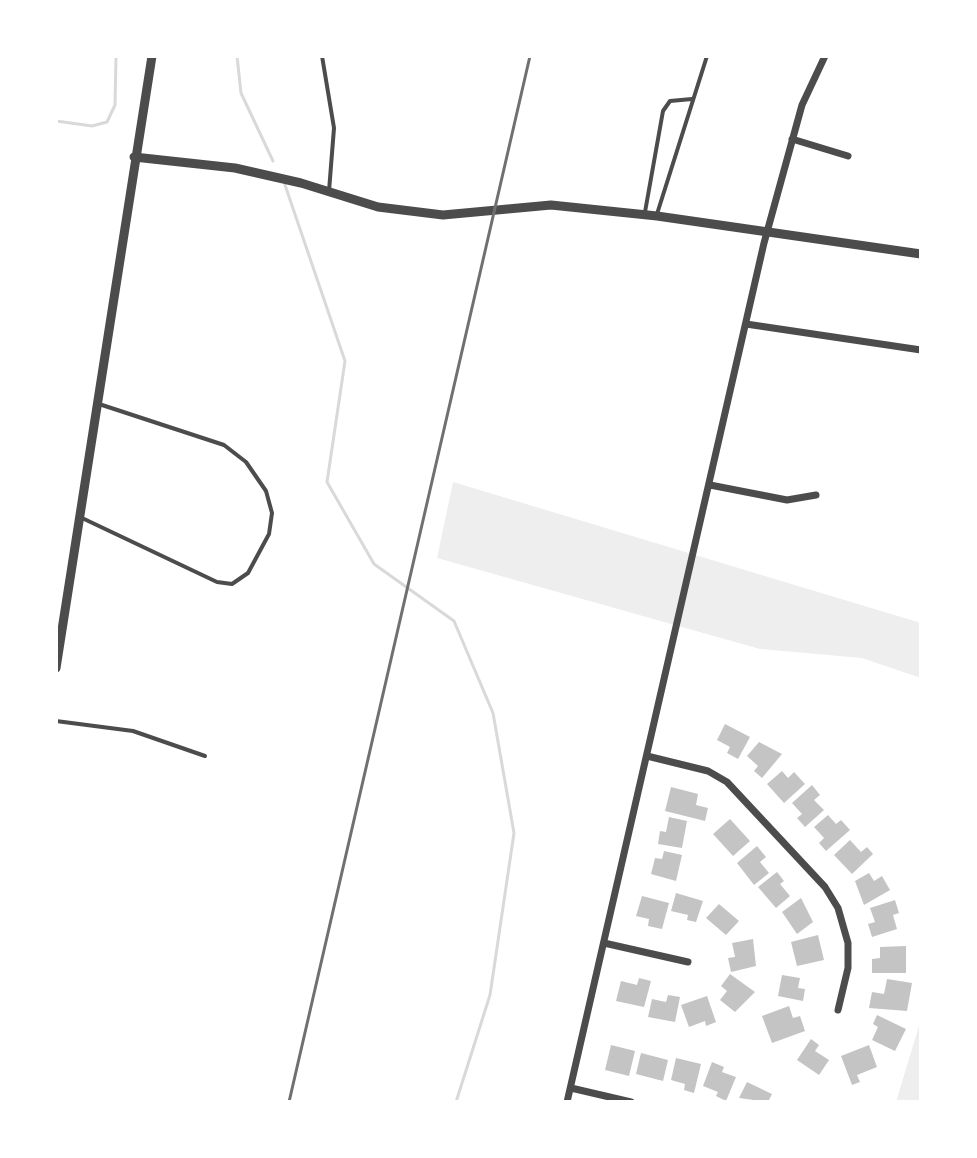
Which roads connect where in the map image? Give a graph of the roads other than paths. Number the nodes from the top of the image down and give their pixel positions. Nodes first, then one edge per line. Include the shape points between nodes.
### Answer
1 (152, 56) edge
2 (322, 56) edge
3 (707, 56) edge
4 (825, 56) edge
5 (692, 99) junction
6 (792, 139) junction
7 (848, 156) dead end
8 (134, 157) junction
9 (329, 191) junction
10 (644, 215) junction
11 (657, 216) junction
12 (768, 232) junction
13 (921, 254) edge
14 (746, 324) junction
15 (921, 350) edge
16 (96, 403) junction
17 (710, 485) junction
18 (816, 495) dead end
19 (79, 516) junction
20 (56, 668) edge
21 (56, 721) edge
22 (205, 756) dead end
23 (647, 756) junction
24 (604, 943) junction
25 (688, 962) dead end
26 (838, 1010) dead end
27 (571, 1088) junction
28 (567, 1102) edge
29 (631, 1102) edge

1 - 8 street
2 - 9 lane via 334,128
3 - 5 lane
4 - 6 street
5 - 10 lane via 670,101 663,111
5 - 11 lane
6 - 7 street
6 - 12 street
8 - 9 street via 235,168
8 - 16 street
9 - 10 street via 378,207 443,215 539,205
10 - 11 street
11 - 12 street
12 - 13 street
12 - 14 street
14 - 15 street
14 - 17 street
16 - 19 street
16 - 19 lane via 224,445 246,462 266,491 272,513 269,534 248,573 232,584 217,582
17 - 18 street via 787,500
17 - 23 street
19 - 20 street
21 - 22 lane via 133,731
23 - 24 street
23 - 26 street via 688,765 727,782 825,887 838,908 848,943
24 - 25 street
24 - 27 street
27 - 28 street
27 - 29 street

